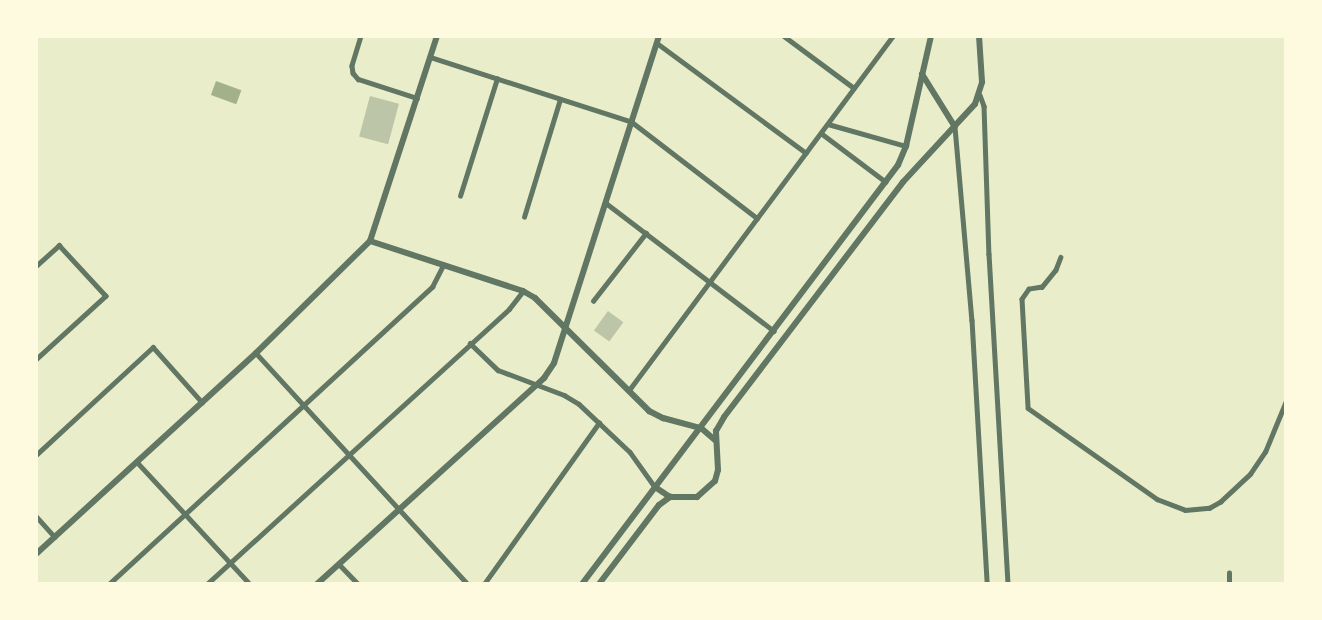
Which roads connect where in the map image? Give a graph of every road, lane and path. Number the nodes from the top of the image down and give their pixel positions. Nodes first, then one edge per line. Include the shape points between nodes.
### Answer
1 (361, 36) edge
2 (437, 36) edge
3 (659, 36) edge
4 (784, 36) edge
5 (893, 36) edge
6 (931, 36) edge
7 (979, 36) edge
8 (657, 44) junction
9 (430, 57) junction
10 (922, 74) junction
11 (497, 79) junction
12 (854, 88) junction
13 (980, 95) junction
14 (417, 98) junction
15 (560, 99) junction
16 (632, 122) junction
17 (828, 124) junction
18 (955, 127) junction
19 (821, 133) junction
20 (906, 146) junction
21 (806, 153) junction
22 (886, 182) junction
23 (460, 196) dead end
24 (606, 203) junction
25 (524, 217) dead end
26 (757, 218) junction
27 (646, 233) junction
28 (370, 241) junction
29 (1060, 257) dead end
30 (443, 265) junction
31 (36, 266) edge
32 (710, 282) junction
33 (523, 291) junction
34 (593, 301) dead end
35 (566, 328) junction
36 (774, 331) junction
37 (470, 343) junction
38 (255, 353) junction
39 (36, 360) edge
40 (536, 384) junction
41 (629, 390) junction
42 (1286, 401) edge
43 (202, 402) junction
44 (304, 405) junction
45 (598, 423) junction
46 (701, 428) junction
47 (715, 440) junction
48 (349, 454) junction
49 (36, 455) edge
50 (137, 462) junction
51 (655, 487) junction
52 (670, 497) junction
53 (400, 509) junction
54 (185, 514) junction
55 (36, 516) edge
56 (55, 537) junction
57 (36, 554) edge
58 (230, 563) junction
59 (339, 564) junction
60 (1229, 573) dead end
61 (109, 584) edge
62 (207, 584) edge
63 (250, 584) edge
64 (317, 584) edge
65 (358, 584) edge
66 (468, 584) edge
67 (484, 584) edge
68 (582, 584) edge
69 (599, 584) edge
70 (987, 584) edge
71 (1008, 584) edge
72 (1229, 584) edge

1 - 14 street via 352,66 358,79
2 - 9 street
3 - 8 street
4 - 12 street
5 - 12 street
6 - 10 street
7 - 13 street
8 - 16 street
8 - 21 street
9 - 11 street
9 - 14 street
10 - 18 street
10 - 20 street
11 - 15 street
11 - 23 street
12 - 17 street
13 - 18 street
13 - 71 street via 984,106
14 - 28 street
15 - 16 street
15 - 25 street
16 - 24 street
16 - 26 street
17 - 19 street
17 - 20 street
18 - 47 street via 896,192 724,417
18 - 70 street via 972,320
19 - 21 street
19 - 22 street
20 - 22 street
21 - 26 street
22 - 36 street
24 - 27 street
24 - 35 street
26 - 32 street
27 - 32 street
27 - 34 street
28 - 30 street
28 - 38 street
29 - 42 street via 1056,270 1042,287 1029,289 1022,299 1028,408 1157,499 1185,510 1209,508 1220,502 1250,474 1265,452
30 - 33 street
30 - 44 street via 432,288
31 - 39 street via 59,245 106,296
32 - 36 street
32 - 41 street
33 - 35 street
33 - 37 street via 509,309
35 - 40 street via 554,363
35 - 41 street
36 - 46 street
37 - 40 street via 498,370
37 - 48 street
38 - 43 street
38 - 44 street
40 - 45 street via 579,404
40 - 53 street
41 - 46 street via 649,411
43 - 49 street via 153,347
43 - 50 street
44 - 48 street
44 - 54 street
45 - 51 street via 630,452
45 - 67 street
46 - 47 street
46 - 51 street
47 - 52 street via 715,482 697,497
48 - 53 street
48 - 58 street
50 - 54 street
50 - 56 street
51 - 52 street
51 - 68 street
52 - 69 street via 659,505
53 - 59 street
53 - 66 street
54 - 58 street
54 - 61 street
55 - 56 street
56 - 57 street
58 - 62 street
58 - 63 street
59 - 64 street
59 - 65 street
60 - 72 street

